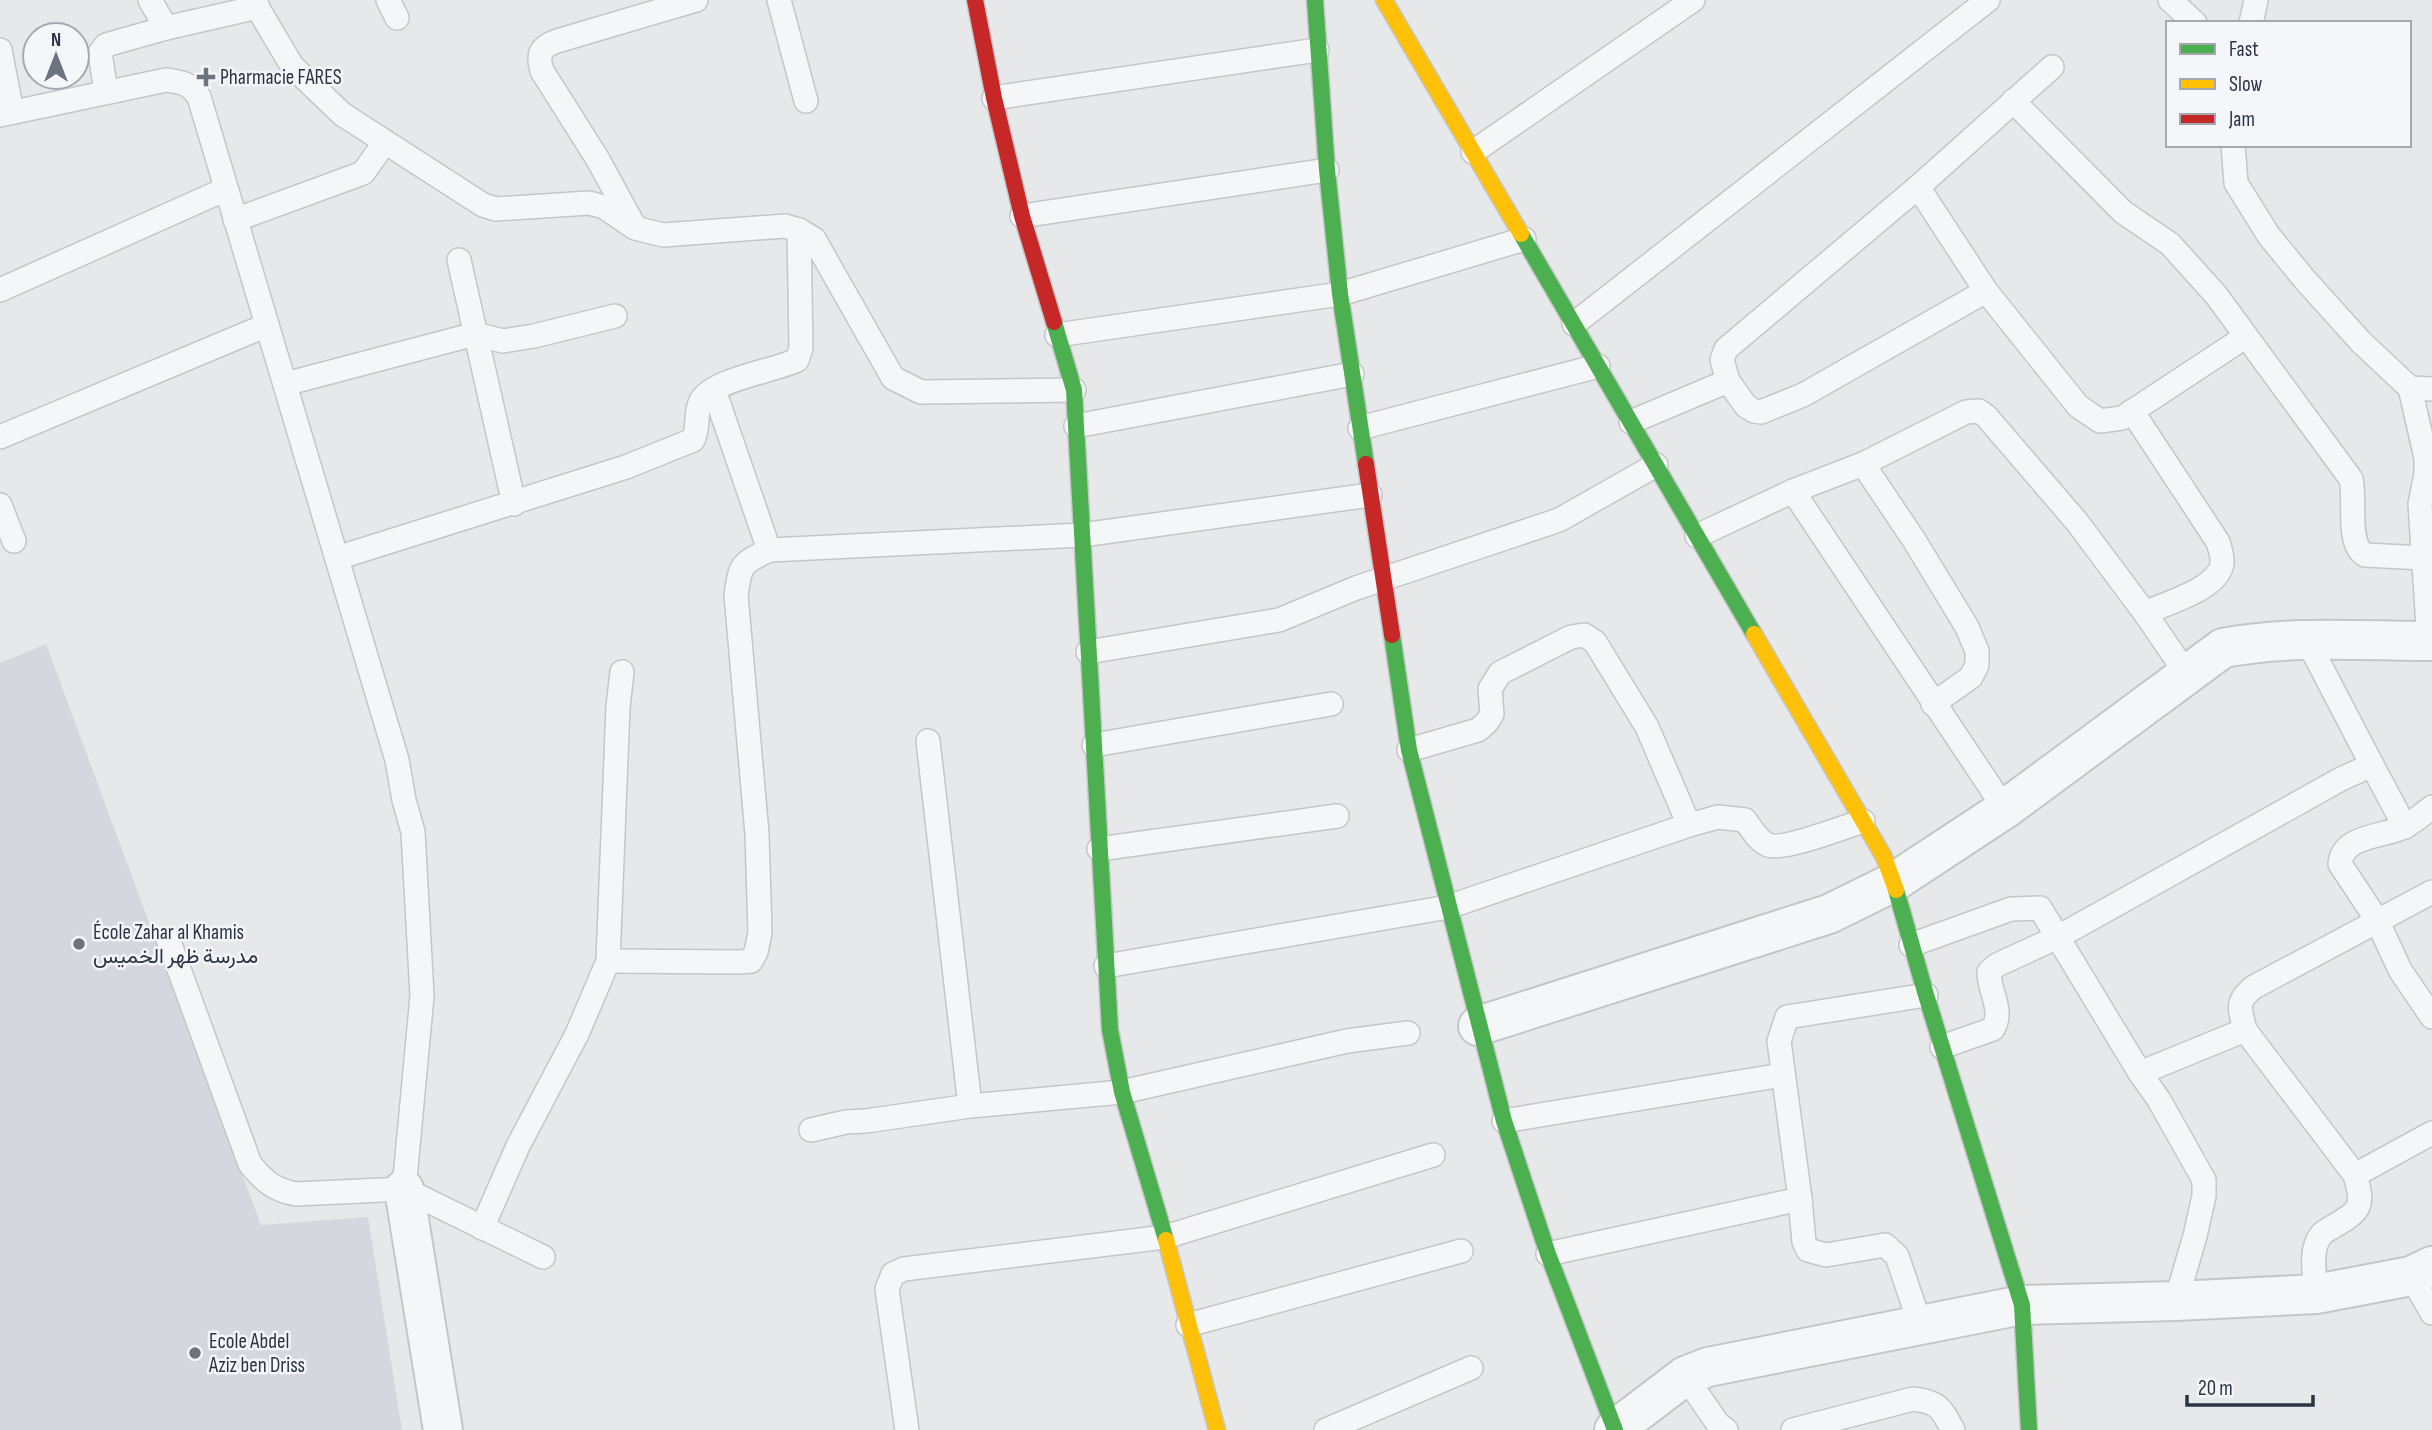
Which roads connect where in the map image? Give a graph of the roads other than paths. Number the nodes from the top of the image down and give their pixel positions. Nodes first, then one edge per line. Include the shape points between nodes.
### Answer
1 (150, 0) edge
2 (696, 0) edge
3 (779, 0) edge
4 (975, 0) edge
5 (1315, 0) edge
6 (1384, 0) edge
7 (1693, 0) edge
8 (1988, 0) edge
9 (2170, 0) edge
10 (2256, 0) edge
11 (255, 4) edge
12 (2193, 21) edge
13 (2251, 21) edge
14 (166, 28) junction
15 (0, 50) edge
16 (1317, 51) junction
17 (2052, 67) dead end
18 (106, 92) junction
19 (994, 98) junction
20 (2013, 100) junction
21 (806, 101) dead end
22 (6, 113) edge
23 (385, 142) junction
24 (2233, 147) edge
25 (1473, 152) junction
26 (1327, 170) junction
27 (1918, 187) junction
28 (226, 190) junction
29 (1022, 216) junction
30 (235, 220) junction
31 (635, 228) junction
32 (799, 230) junction
33 (1524, 240) junction
34 (459, 260) dead end
35 (0, 290) edge
36 (1986, 291) junction
37 (1340, 294) junction
38 (615, 316) dead end
39 (1574, 324) junction
40 (267, 325) junction
41 (475, 334) junction
42 (1057, 335) junction
43 (2245, 337) junction
44 (1598, 366) junction
45 (1352, 374) junction
46 (1728, 381) junction
47 (285, 384) junction
48 (2421, 389) edge
49 (714, 390) junction
50 (1074, 390) junction
51 (2132, 411) junction
52 (1631, 422) junction
53 (1076, 426) junction
54 (1360, 428) junction
55 (0, 437) edge
56 (1863, 464) junction
57 (1656, 465) junction
58 (1793, 491) junction
59 (1370, 495) junction
60 (514, 503) junction
61 (0, 506) edge
62 (1082, 535) junction
63 (1697, 536) junction
64 (14, 541) dead end
65 (769, 550) junction
66 (337, 558) junction
67 (2424, 558) junction
68 (1382, 580) junction
69 (2145, 613) junction
70 (2307, 640) junction
71 (2430, 641) edge
72 (1088, 652) junction
73 (622, 672) dead end
74 (2186, 673) junction
75 (1331, 704) dead end
76 (1933, 704) junction
77 (928, 741) dead end
78 (1094, 745) junction
79 (1409, 750) junction
80 (2372, 765) junction
81 (2432, 808) edge
82 (2006, 809) junction
83 (1337, 816) dead end
84 (1863, 821) junction
85 (1689, 825) junction
86 (2405, 827) junction
87 (1099, 849) junction
88 (1895, 882) junction
89 (2432, 892) edge
90 (1448, 907) junction
91 (2377, 920) junction
92 (2058, 937) junction
93 (168, 939) dead end
94 (1911, 945) junction
95 (608, 961) junction
96 (1106, 966) junction
97 (1926, 995) junction
98 (2432, 1017) edge
99 (1478, 1026) junction
100 (2245, 1030) junction
101 (1408, 1033) dead end
102 (1942, 1047) junction
103 (2140, 1073) junction
104 (1782, 1075) junction
105 (1122, 1092) junction
106 (970, 1106) junction
107 (1504, 1121) junction
108 (811, 1130) dead end
109 (2432, 1133) edge
110 (1433, 1155) dead end
111 (2355, 1175) junction
112 (404, 1189) junction
113 (1800, 1199) junction
114 (482, 1228) junction
115 (1165, 1237) junction
116 (1461, 1251) dead end
117 (1548, 1254) junction
118 (543, 1257) dead end
119 (2421, 1271) edge
120 (2316, 1294) junction
121 (2175, 1301) junction
122 (2022, 1305) junction
123 (2432, 1313) edge
124 (1920, 1324) junction
125 (1188, 1325) junction
126 (1471, 1368) dead end
127 (1685, 1376) junction
128 (443, 1430) edge
129 (907, 1430) edge
130 (1217, 1430) edge
131 (1326, 1430) edge
132 (1614, 1430) edge
133 (1726, 1430) edge
134 (1793, 1430) edge
135 (1952, 1430) edge
136 (2029, 1430) edge

1 - 14 lane
2 - 31 lane via 557,41 538,57
3 - 21 lane
4 - 19 street
5 - 16 street
6 - 25 street
7 - 25 lane
8 - 39 lane
9 - 12 lane
10 - 13 lane
11 - 14 lane
11 - 23 lane via 292,66 342,114
14 - 18 lane via 102,48
15 - 22 lane
16 - 19 lane
16 - 26 street
17 - 20 lane
18 - 22 lane
18 - 28 lane via 166,80 193,88
19 - 29 street
20 - 27 lane
20 - 43 lane via 2123,212 2170,244 2216,295
23 - 30 lane via 363,173
23 - 31 lane via 483,205 496,209 589,203 604,207
24 - 48 lane via 2236,183 2269,236 2361,342
25 - 33 street
26 - 29 lane
26 - 37 street
27 - 36 lane
27 - 46 lane via 1726,349 1722,360
28 - 30 lane
28 - 35 lane
29 - 42 street
30 - 40 lane
31 - 32 lane via 663,235 785,226
32 - 49 lane via 801,348 797,360
32 - 50 lane via 814,240 894,378 908,387 921,392
33 - 37 lane
33 - 39 street
34 - 41 lane
36 - 46 lane via 1803,395 1762,412 1746,406
36 - 51 lane via 2078,406 2100,421 2122,418
37 - 42 lane
37 - 45 street
38 - 41 lane via 503,341
39 - 44 street
40 - 47 lane
40 - 55 lane
41 - 47 lane
41 - 60 lane
42 - 50 street
43 - 51 lane
43 - 67 lane via 2351,479 2359,551
44 - 52 street
44 - 54 lane
45 - 53 lane
45 - 54 street
46 - 52 lane
47 - 66 lane
48 - 67 lane via 2427,458 2420,503
49 - 60 lane via 699,404 693,440
49 - 65 lane
50 - 53 street
51 - 69 lane via 2218,542 2222,562 2210,584
52 - 57 street
53 - 62 street
54 - 59 street
56 - 58 lane
56 - 69 lane via 1966,412 1979,411 2077,522
56 - 76 lane via 1914,540 1977,651 1971,677
57 - 63 street
57 - 68 lane via 1559,520
58 - 63 lane
58 - 76 lane
59 - 62 lane
59 - 68 street
60 - 66 lane
61 - 64 lane
62 - 65 lane
62 - 72 street
63 - 84 street
65 - 95 lane via 745,563 736,595 757,834 761,933 756,953 751,961 738,962
66 - 112 lane via 397,760 413,832 422,996
67 - 71 lane
68 - 72 lane via 1279,620
68 - 79 street
69 - 74 lane
70 - 71 street
70 - 74 street via 2223,648
70 - 80 lane
72 - 78 street
73 - 95 lane
74 - 82 street
75 - 78 lane
76 - 82 lane
77 - 106 lane
78 - 87 street
79 - 85 lane via 1478,730 1492,714 1490,689 1500,673 1571,637 1584,635 1595,642 1647,727
79 - 90 street
80 - 86 lane
80 - 92 lane
81 - 86 lane
82 - 88 street
83 - 87 lane
84 - 85 lane via 1785,845 1760,840 1745,820 1718,817
84 - 88 street
85 - 90 lane
86 - 91 lane via 2347,845 2341,854 2340,863
87 - 96 street
88 - 94 street
88 - 99 street via 1829,914
89 - 91 lane
90 - 96 lane
90 - 99 street
91 - 98 lane via 2400,970
91 - 100 lane via 2245,994 2240,1006
92 - 94 lane via 2040,908 2030,907 2011,909
92 - 102 lane via 1989,972 1998,1020 1993,1029
92 - 103 lane
93 - 112 lane via 250,1164 264,1181 280,1192 296,1194
94 - 97 street
95 - 114 lane
96 - 105 street via 1110,1030
97 - 102 street
97 - 104 lane via 1787,1017 1779,1041
99 - 107 street
100 - 103 lane
100 - 111 lane
101 - 105 lane via 1348,1041
102 - 122 street
103 - 121 lane via 2204,1180 2195,1236
104 - 107 lane
104 - 113 lane
105 - 106 lane
105 - 115 street
106 - 108 lane
107 - 117 street
109 - 111 lane
110 - 115 lane
111 - 120 lane via 2362,1200 2359,1208 2321,1234 2314,1248
112 - 114 lane
112 - 128 street
113 - 117 lane
113 - 124 lane via 1808,1250 1826,1255 1885,1245 1892,1249
114 - 118 lane
115 - 125 street
115 - 129 lane via 904,1269 894,1274 887,1289 888,1306
116 - 125 lane
117 - 132 street
119 - 120 street
119 - 123 lane
120 - 121 street
121 - 122 street
122 - 124 street
122 - 136 street
124 - 127 street via 1708,1367
125 - 130 street
126 - 131 lane
127 - 132 street
127 - 133 lane
134 - 135 lane via 1913,1399 1930,1401

